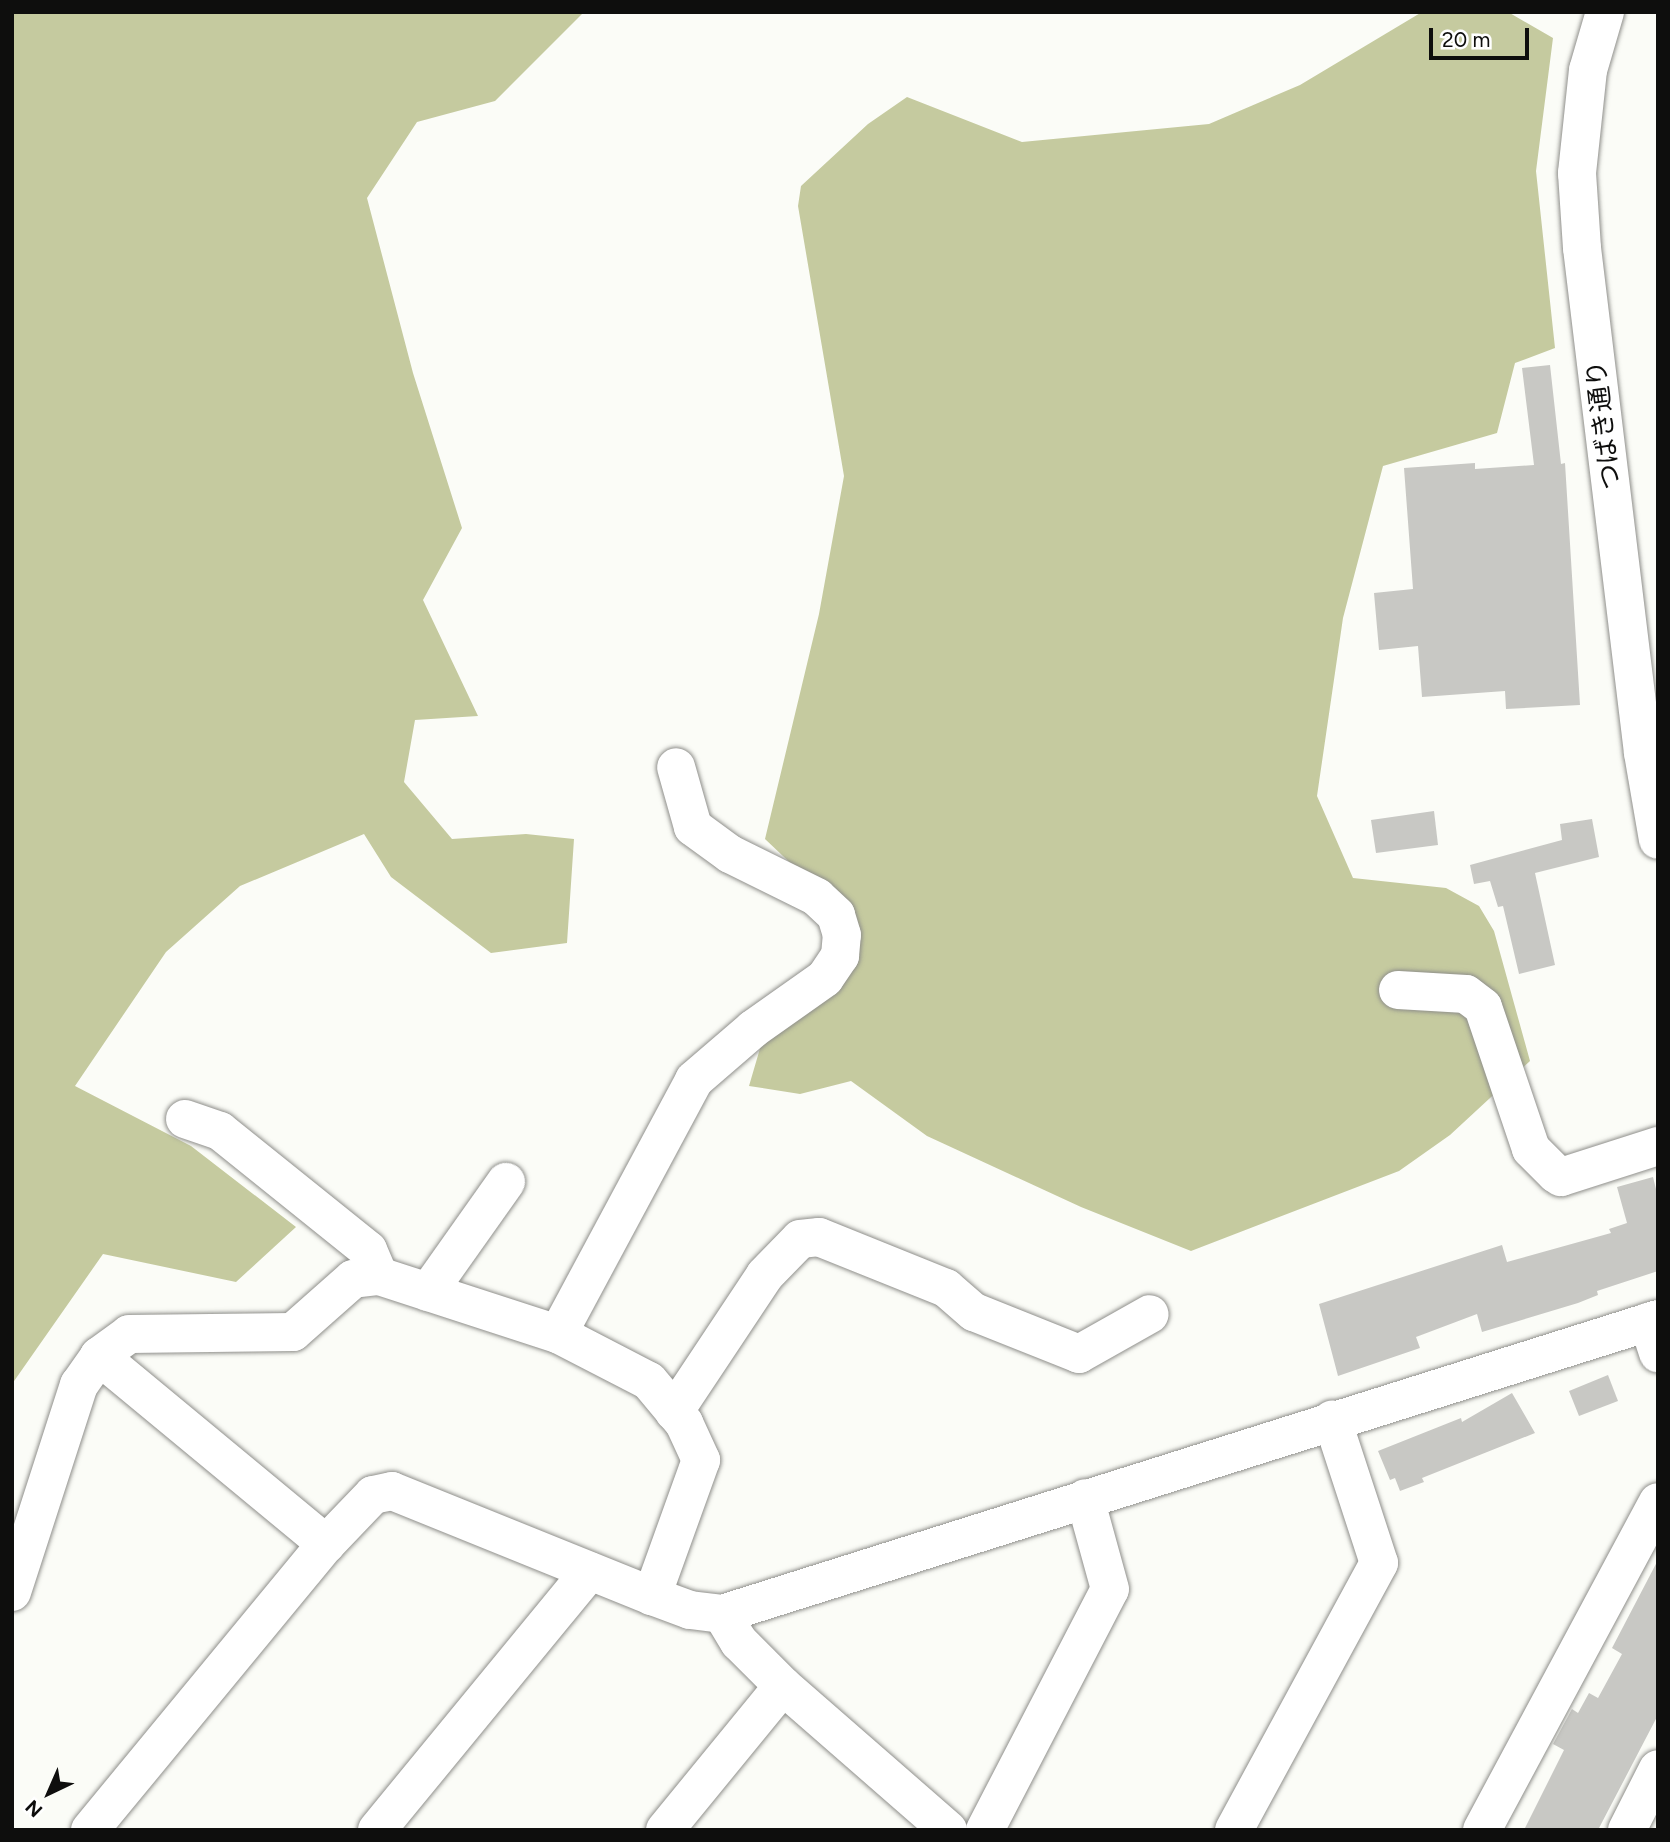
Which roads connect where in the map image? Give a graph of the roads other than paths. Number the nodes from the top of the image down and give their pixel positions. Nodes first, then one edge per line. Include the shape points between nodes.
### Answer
1 (1605, 12) edge
2 (676, 767) dead end
3 (1658, 840) edge
4 (1398, 990) dead end
5 (185, 1119) dead end
6 (1658, 1146) edge
7 (506, 1182) dead end
8 (379, 1276) junction
9 (428, 1292) junction
10 (1150, 1314) dead end
11 (1655, 1331) edge
12 (558, 1334) junction
13 (99, 1356) junction
14 (674, 1412) junction
15 (1332, 1419) junction
16 (1085, 1498) junction
17 (1658, 1502) edge
18 (326, 1545) junction
19 (590, 1571) junction
20 (12, 1592) edge
21 (652, 1596) junction
22 (722, 1614) junction
23 (783, 1686) junction
24 (1658, 1769) edge
25 (90, 1830) edge
26 (377, 1830) edge
27 (666, 1830) edge
28 (948, 1830) edge
29 (985, 1830) edge
30 (1234, 1830) edge
31 (1482, 1830) edge
32 (1627, 1830) edge

1 - 3 street, つばき通り via 1582,109 1579,198 1643,753
2 - 12 street via 693,827 730,854 817,897 836,915 842,935 840,956 804,996 753,1029 694,1080
4 - 6 street via 1466,994 1483,1007 1531,1149 1556,1174 1561,1177
5 - 8 street via 220,1131 368,1250
7 - 9 street
8 - 9 street
8 - 13 street via 353,1279 293,1332 129,1334
9 - 12 street
10 - 14 street via 1079,1354 974,1312 946,1288 819,1237 800,1239 765,1275
11 - 15 street
12 - 14 street via 649,1381
13 - 18 street
13 - 20 street via 79,1385
14 - 21 street via 701,1460
15 - 16 street
15 - 30 street via 1379,1563
16 - 22 street
16 - 29 street via 1110,1589
17 - 31 street
18 - 19 street via 373,1495 392,1491
18 - 25 street
19 - 21 street
19 - 26 street
21 - 22 street via 690,1611
22 - 23 street via 739,1642
23 - 27 street
23 - 28 street
24 - 32 street

